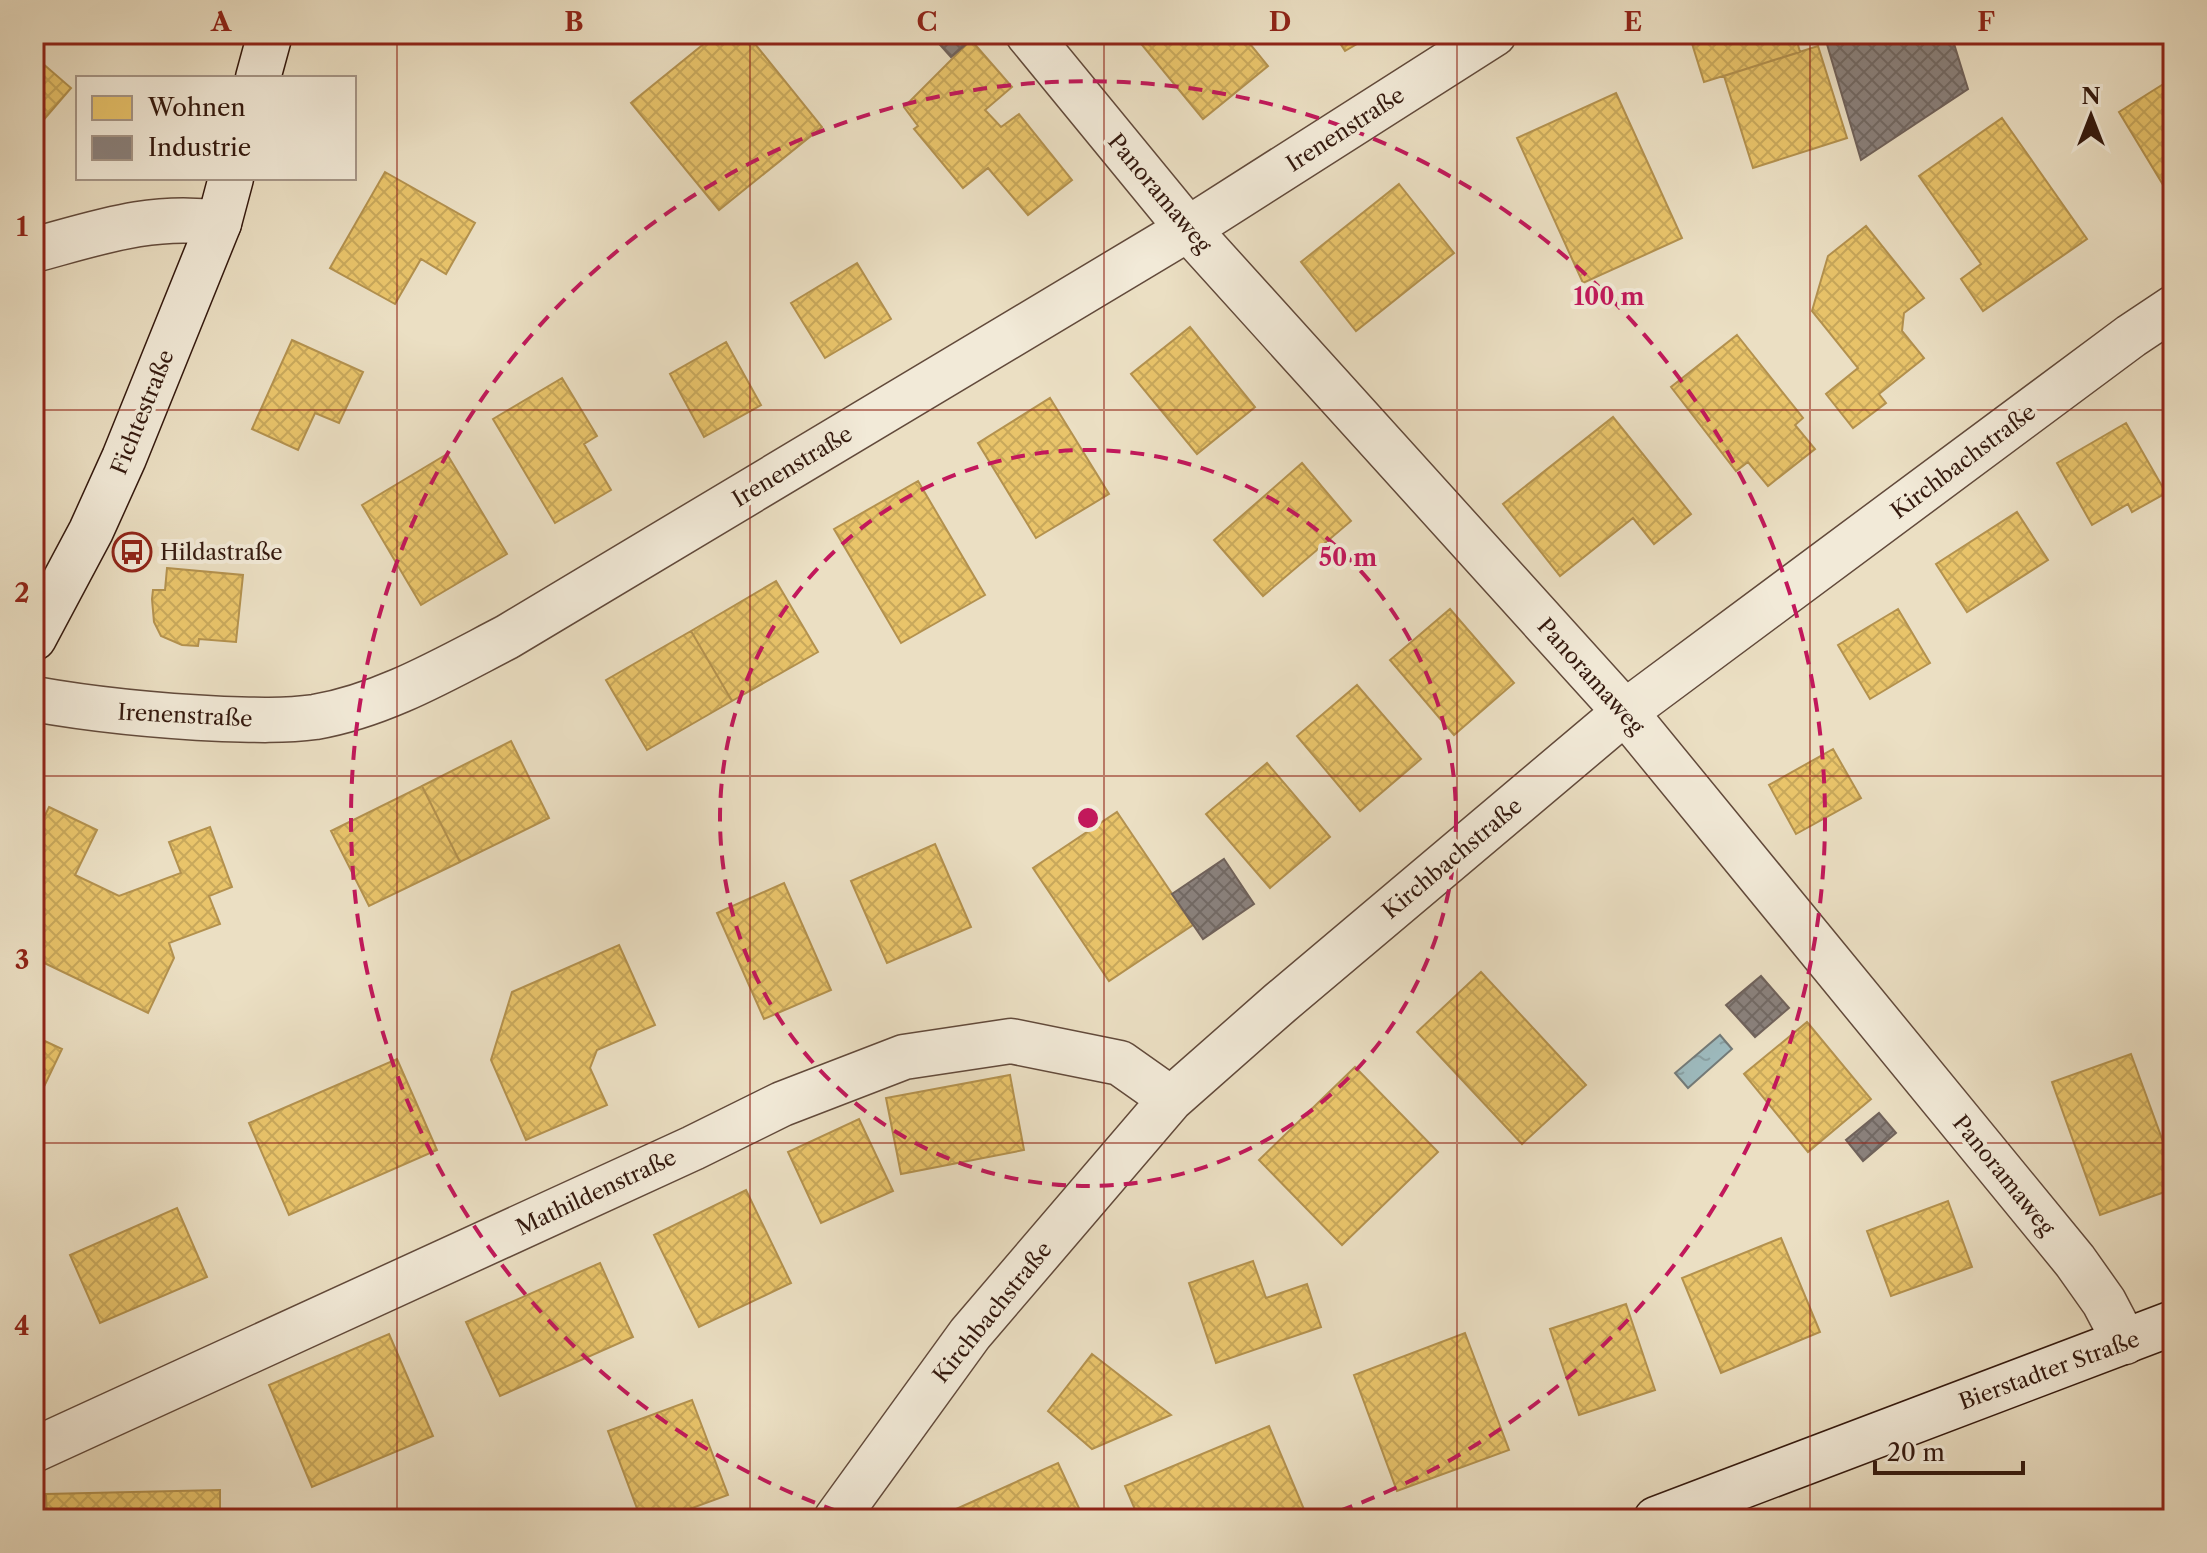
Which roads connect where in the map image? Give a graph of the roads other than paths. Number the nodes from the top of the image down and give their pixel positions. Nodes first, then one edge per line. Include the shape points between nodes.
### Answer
1 (270, 34) edge
2 (1028, 34) edge
3 (1494, 34) edge
4 (259, 76) edge
5 (230, 180) edge
6 (219, 223) junction
7 (1188, 229) junction
8 (34, 250) edge
9 (2173, 308) edge
10 (34, 638) edge
11 (34, 699) edge
12 (1625, 712) junction
13 (1171, 1099) junction
14 (2173, 1323) edge
15 (2125, 1342) junction
16 (34, 1450) edge
17 (836, 1519) edge
18 (1656, 1519) edge

1 - 4 street
2 - 7 street, Panoramaweg
3 - 7 street, Irenenstraße
5 - 6 street, Fichtestraße
6 - 8 street via 135,222
6 - 10 street, Fichtestraße via 97,519
7 - 11 street, Irenenstraße via 507,637 414,686 314,717 257,720 102,710
7 - 12 street, Panoramaweg
9 - 12 street, Kirchbachstraße
12 - 13 street, Kirchbachstraße
12 - 15 street, Panoramaweg via 2075,1261
13 - 16 street, Mathildenstraße via 1120,1063 1011,1041 904,1057 782,1104
13 - 17 street, Kirchbachstraße via 970,1334
14 - 15 street, Bierstadter Straße
15 - 18 street, Bierstadter Straße

